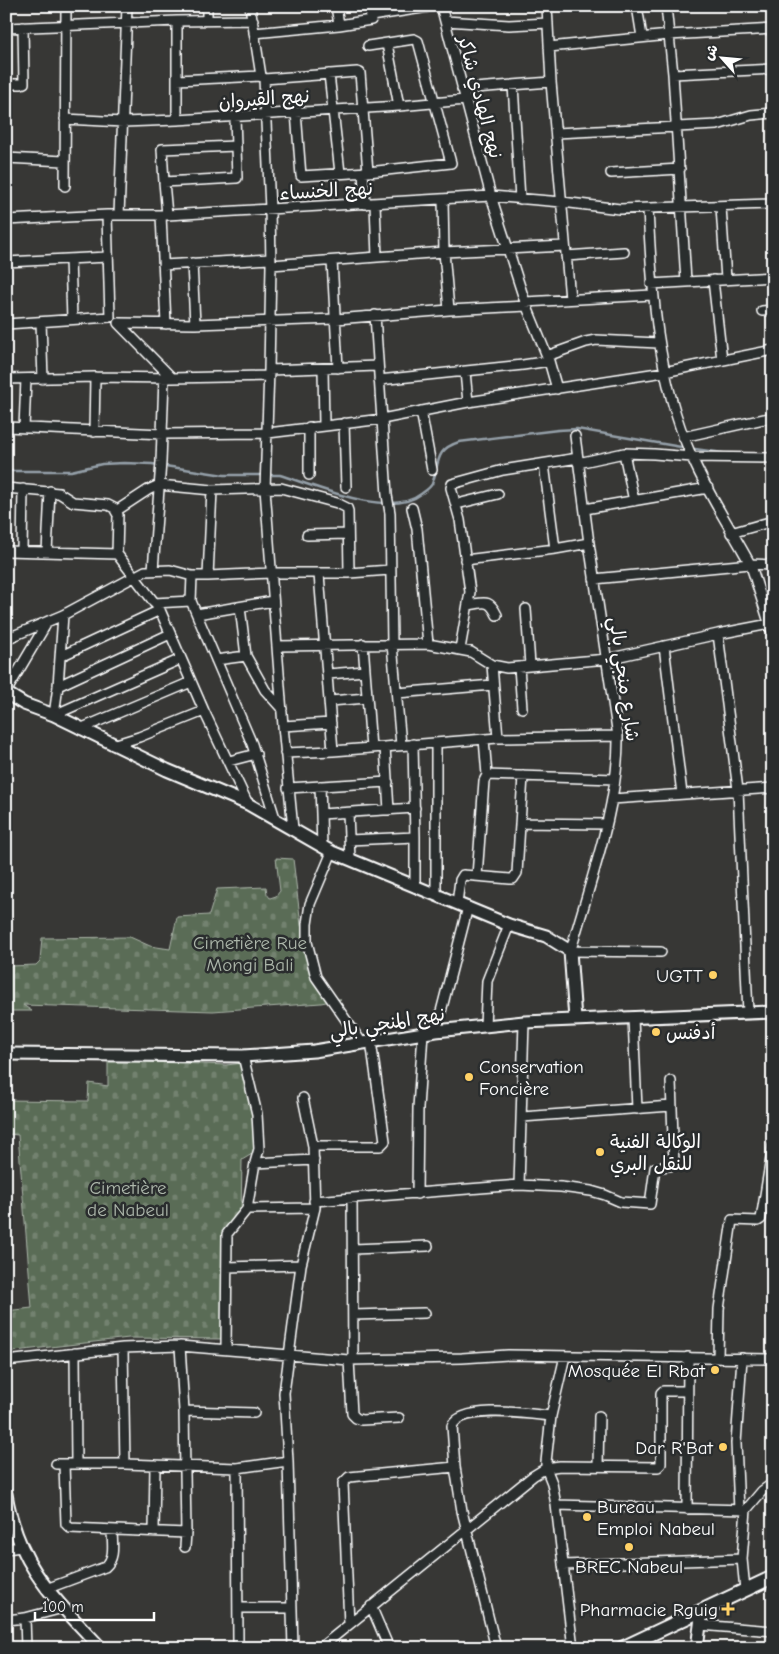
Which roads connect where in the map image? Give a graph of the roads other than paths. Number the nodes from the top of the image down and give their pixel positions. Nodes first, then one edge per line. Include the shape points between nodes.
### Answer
1 (66, 6) edge
2 (126, 6) edge
3 (207, 6) edge
4 (250, 6) edge
5 (336, 6) edge
6 (434, 6) edge
7 (440, 6) edge
8 (547, 6) edge
9 (637, 6) edge
10 (666, 6) edge
11 (404, 8) edge
12 (207, 20) junction
13 (252, 20) junction
14 (178, 21) junction
15 (445, 21) junction
16 (126, 23) junction
17 (548, 24) junction
18 (66, 25) junction
19 (339, 25) junction
20 (23, 27) junction
21 (6, 28) edge
22 (773, 29) edge
23 (254, 33) junction
24 (669, 35) junction
25 (642, 38) junction
26 (387, 44) junction
27 (368, 46) dead end
28 (549, 47) junction
29 (773, 69) edge
30 (330, 74) junction
31 (673, 74) junction
32 (262, 78) junction
33 (176, 80) junction
34 (551, 82) junction
35 (6, 84) edge
36 (513, 85) junction
37 (462, 89) junction
38 (465, 100) junction
39 (433, 103) junction
40 (399, 106) junction
41 (364, 108) junction
42 (332, 109) junction
43 (296, 112) junction
44 (773, 113) edge
45 (266, 114) junction
46 (235, 116) junction
47 (65, 119) junction
48 (177, 120) junction
49 (123, 122) junction
50 (676, 126) junction
51 (556, 133) junction
52 (236, 146) junction
53 (6, 158) edge
54 (64, 161) junction
55 (680, 169) junction
56 (365, 172) junction
57 (611, 173) dead end
58 (340, 174) junction
59 (164, 182) junction
60 (65, 186) dead end
61 (491, 196) junction
62 (443, 199) junction
63 (520, 199) junction
64 (562, 202) junction
65 (365, 204) junction
66 (375, 204) junction
67 (773, 204) edge
68 (721, 206) junction
69 (682, 207) junction
70 (270, 209) junction
71 (648, 209) junction
72 (107, 215) junction
73 (119, 215) junction
74 (164, 215) junction
75 (6, 220) edge
76 (565, 246) junction
77 (509, 249) junction
78 (444, 252) junction
79 (624, 252) dead end
80 (566, 256) junction
81 (108, 257) junction
82 (377, 257) junction
83 (70, 260) junction
84 (332, 261) junction
85 (6, 262) edge
86 (271, 262) junction
87 (192, 264) junction
88 (163, 265) junction
89 (773, 277) edge
90 (726, 279) junction
91 (713, 280) junction
92 (686, 281) junction
93 (651, 284) junction
94 (652, 295) junction
95 (570, 299) junction
96 (526, 304) junction
97 (450, 310) junction
98 (773, 310) edge
99 (762, 311) dead end
100 (375, 315) junction
101 (110, 317) junction
102 (72, 319) junction
103 (336, 320) junction
104 (41, 322) junction
105 (269, 322) junction
106 (119, 323) junction
107 (6, 324) edge
108 (166, 324) junction
109 (195, 324) junction
110 (658, 344) junction
111 (773, 350) edge
112 (548, 358) junction
113 (722, 360) junction
114 (377, 366) junction
115 (338, 368) junction
116 (323, 369) junction
117 (465, 372) junction
118 (664, 372) junction
119 (268, 373) junction
120 (95, 377) junction
121 (168, 378) junction
122 (26, 379) junction
123 (43, 379) junction
124 (6, 380) edge
125 (379, 380) junction
126 (557, 389) junction
127 (468, 402) junction
128 (421, 411) junction
129 (773, 417) edge
130 (382, 419) junction
131 (344, 423) junction
132 (324, 425) junction
133 (6, 427) edge
134 (309, 427) junction
135 (24, 428) junction
136 (94, 432) junction
137 (268, 433) junction
138 (162, 434) junction
139 (574, 436) dead end
140 (684, 437) junction
141 (624, 453) junction
142 (692, 457) junction
143 (773, 458) edge
144 (578, 461) junction
145 (544, 464) junction
146 (432, 470) dead end
147 (309, 475) dead end
148 (160, 482) junction
149 (265, 486) junction
150 (346, 487) dead end
151 (6, 488) edge
152 (708, 488) junction
153 (23, 489) junction
154 (212, 490) junction
155 (50, 491) junction
156 (498, 494) dead end
157 (634, 501) junction
158 (457, 504) junction
159 (412, 508) dead end
160 (585, 509) junction
161 (116, 511) junction
162 (773, 521) edge
163 (731, 533) junction
164 (348, 534) junction
165 (307, 535) dead end
166 (589, 543) junction
167 (555, 549) junction
168 (6, 551) edge
169 (22, 551) junction
170 (47, 552) junction
171 (117, 554) junction
172 (465, 560) junction
173 (750, 564) junction
174 (773, 565) edge
175 (153, 570) junction
176 (390, 570) junction
177 (271, 573) junction
178 (350, 573) junction
179 (319, 574) junction
180 (134, 576) junction
181 (192, 576) junction
182 (208, 576) junction
183 (594, 579) junction
184 (191, 601) junction
185 (273, 601) junction
186 (468, 605) junction
187 (157, 607) junction
188 (240, 607) junction
189 (526, 609) dead end
190 (197, 614) junction
191 (497, 614) dead end
192 (64, 615) junction
193 (6, 617) edge
194 (48, 621) junction
195 (770, 624) junction
196 (170, 634) junction
197 (718, 634) junction
198 (773, 635) edge
199 (7, 639) edge
200 (363, 644) junction
201 (392, 644) junction
202 (428, 644) junction
203 (277, 646) junction
204 (325, 646) junction
205 (664, 646) junction
206 (460, 649) junction
207 (61, 656) junction
208 (246, 656) junction
209 (181, 659) junction
210 (607, 659) junction
211 (216, 660) junction
212 (492, 665) junction
213 (530, 665) junction
214 (519, 667) junction
215 (365, 671) junction
216 (328, 674) junction
217 (191, 682) junction
218 (493, 685) junction
219 (58, 686) junction
220 (6, 692) edge
221 (397, 693) junction
222 (367, 698) junction
223 (330, 701) junction
224 (6, 703) edge
225 (24, 704) junction
226 (522, 708) dead end
227 (282, 709) junction
228 (204, 711) junction
229 (54, 715) junction
230 (331, 723) junction
231 (283, 726) junction
232 (80, 729) junction
233 (618, 736) junction
234 (498, 738) junction
235 (484, 739) junction
236 (436, 743) junction
237 (413, 744) junction
238 (113, 745) junction
239 (401, 745) junction
240 (386, 747) junction
241 (370, 748) junction
242 (333, 751) junction
243 (285, 753) junction
244 (256, 754) junction
245 (229, 761) junction
246 (488, 775) junction
247 (523, 776) junction
248 (615, 779) junction
249 (388, 782) junction
250 (320, 786) junction
251 (288, 788) junction
252 (773, 788) edge
253 (738, 790) junction
254 (682, 794) junction
255 (612, 799) junction
256 (248, 804) junction
257 (415, 808) junction
258 (390, 810) junction
259 (348, 813) junction
260 (321, 814) junction
261 (275, 818) junction
262 (520, 823) junction
263 (606, 824) junction
264 (293, 829) junction
265 (415, 837) junction
266 (349, 840) junction
267 (327, 849) junction
268 (350, 859) junction
269 (477, 876) junction
270 (415, 887) junction
271 (436, 895) junction
272 (463, 905) junction
273 (509, 925) junction
274 (570, 951) junction
275 (661, 952) dead end
276 (773, 1012) edge
277 (748, 1013) junction
278 (633, 1018) junction
279 (575, 1019) junction
280 (524, 1022) junction
281 (485, 1026) junction
282 (436, 1031) junction
283 (423, 1033) junction
284 (367, 1042) junction
285 (6, 1054) edge
286 (243, 1056) junction
287 (670, 1081) dead end
288 (303, 1098) dead end
289 (671, 1106) junction
290 (638, 1109) junction
291 (522, 1117) junction
292 (313, 1146) junction
293 (773, 1146) edge
294 (314, 1160) junction
295 (255, 1162) junction
296 (519, 1185) junction
297 (417, 1194) junction
298 (352, 1199) junction
299 (315, 1205) junction
300 (247, 1209) junction
301 (428, 1246) dead end
302 (353, 1249) junction
303 (301, 1265) junction
304 (227, 1267) junction
305 (425, 1313) dead end
306 (353, 1315) junction
307 (180, 1346) junction
308 (123, 1348) junction
309 (226, 1350) junction
310 (75, 1353) junction
311 (288, 1356) junction
312 (566, 1356) junction
313 (688, 1357) junction
314 (718, 1358) junction
315 (742, 1358) junction
316 (773, 1359) edge
317 (351, 1360) junction
318 (6, 1361) edge
319 (687, 1392) junction
320 (184, 1411) junction
321 (254, 1413) dead end
322 (551, 1416) junction
323 (599, 1416) dead end
324 (399, 1418) dead end
325 (288, 1461) junction
326 (76, 1464) junction
327 (125, 1464) junction
328 (155, 1466) junction
329 (598, 1466) junction
330 (185, 1467) junction
331 (455, 1467) junction
332 (237, 1468) junction
333 (546, 1468) junction
334 (773, 1483) edge
335 (6, 1494) edge
336 (556, 1505) junction
337 (687, 1508) junction
338 (743, 1510) junction
339 (467, 1528) junction
340 (112, 1530) junction
341 (154, 1532) junction
342 (186, 1533) junction
343 (20, 1546) junction
344 (185, 1547) dead end
345 (6, 1548) edge
346 (742, 1559) junction
347 (563, 1565) junction
348 (773, 1577) edge
349 (46, 1589) junction
350 (744, 1590) junction
351 (371, 1606) junction
352 (63, 1608) junction
353 (238, 1608) junction
354 (292, 1608) junction
355 (702, 1610) junction
356 (25, 1618) junction
357 (6, 1620) edge
358 (349, 1624) junction
359 (700, 1625) junction
360 (773, 1631) edge
361 (238, 1642) dead end
362 (26, 1648) edge
363 (101, 1648) edge
364 (293, 1648) edge
365 (320, 1648) edge
366 (390, 1648) edge
367 (496, 1648) edge
368 (573, 1648) edge
369 (622, 1648) edge
370 (697, 1648) edge

1 - 18 street
2 - 16 street
3 - 12 street
4 - 13 street
5 - 19 street
6 - 11 street
7 - 15 street, نهج الهادي شاكر
8 - 17 street
9 - 25 street
10 - 24 street
11 - 19 street via 371,16 371,20
12 - 13 street
12 - 14 street
13 - 23 street
14 - 16 street
14 - 33 street
15 - 17 street
15 - 37 street, نهج الهادي شاكر
16 - 18 street
16 - 49 street
17 - 28 street
18 - 20 street
18 - 47 street
19 - 23 street
20 - 21 street
20 - 35 street via 24,83
22 - 24 street
23 - 32 street
24 - 25 street
24 - 31 street
25 - 28 street
26 - 27 street
26 - 39 street via 417,40
26 - 40 street
28 - 34 street
29 - 31 street
30 - 32 street
30 - 41 street via 360,73
30 - 42 street
31 - 50 street
32 - 33 street
32 - 45 street
33 - 48 street
34 - 36 street
34 - 51 street
36 - 37 street
36 - 63 street
37 - 38 street, نهج الهادي شاكر
38 - 39 street, نهج القيروان
38 - 61 street, نهج الهادي شاكر
39 - 40 street, نهج القيروان
39 - 56 street via 451,163
40 - 41 street, نهج القيروان
41 - 42 street, نهج القيروان
41 - 56 street
42 - 43 street, نهج القيروان
42 - 58 street
43 - 45 street, نهج القيروان
43 - 58 street via 300,176
44 - 50 street via 751,115 717,125
45 - 46 street, نهج القيروان
45 - 70 street
46 - 48 street, نهج القيروان
46 - 52 street
47 - 49 street, نهج القيروان
47 - 54 street
48 - 49 street, نهج القيروان
49 - 73 street
50 - 51 street
50 - 55 street
51 - 64 street
52 - 59 street via 237,178
52 - 59 street via 162,149
53 - 54 street
54 - 60 street
55 - 57 street
55 - 69 street
56 - 58 street
56 - 65 street
59 - 74 street
61 - 62 street, نهج الخنساء
61 - 63 street, نهج الخنساء
61 - 77 street, نهج الهادي شاكر
62 - 66 street, نهج الخنساء
62 - 78 street
63 - 64 street, نهج الخنساء
64 - 71 street, نهج الخنساء
64 - 76 street
65 - 66 street, نهج الخنساء
65 - 70 street, نهج الخنساء
66 - 82 street
67 - 68 street, نهج الخنساء
68 - 69 street, نهج الخنساء
68 - 90 street
69 - 71 street, نهج الخنساء
69 - 92 street
70 - 74 street, نهج الخنساء
70 - 86 street
71 - 93 street
72 - 73 street, نهج الخنساء
72 - 75 street, نهج الخنساء
72 - 81 street
73 - 74 street, نهج الخنساء
74 - 88 street
76 - 77 street
76 - 80 street
77 - 78 street
77 - 96 street, نهج الهادي شاكر
78 - 82 street
78 - 97 street
79 - 80 street
80 - 95 street
81 - 83 street
81 - 101 street
82 - 84 street
83 - 85 street
83 - 102 street
84 - 86 street
84 - 103 street
86 - 87 street
86 - 105 street
87 - 88 street
87 - 109 street
88 - 108 street
89 - 90 street
90 - 91 street
91 - 92 street
91 - 113 street
92 - 93 street
93 - 94 street
94 - 95 street
94 - 110 street
95 - 96 street
96 - 97 street
96 - 112 street, نهج الهادي شاكر
97 - 100 street
98 - 99 street
100 - 103 street
100 - 114 street
101 - 102 street
101 - 106 street
102 - 104 street
103 - 105 street
103 - 115 street
104 - 107 street
104 - 123 street
105 - 109 street
105 - 119 street
106 - 108 street
106 - 121 street
108 - 109 street
110 - 112 street via 596,340
110 - 118 street
111 - 113 street
112 - 117 street
112 - 126 street, نهج الهادي شاكر
113 - 118 street
114 - 115 street
114 - 125 street
115 - 116 street
116 - 119 street
116 - 132 street
117 - 125 street
117 - 127 street
118 - 126 street
118 - 140 street
119 - 121 street
119 - 137 street
120 - 121 street
120 - 123 street
120 - 136 street
121 - 138 street
122 - 123 street
122 - 124 street
122 - 135 street
125 - 130 street
126 - 127 street
127 - 128 street
128 - 130 street
128 - 146 street
129 - 140 street
130 - 131 street
130 - 176 street via 390,510
131 - 132 street
131 - 150 street
132 - 134 street
133 - 135 street
134 - 137 street
134 - 147 street
135 - 136 street
136 - 138 street
137 - 138 street
137 - 149 street
138 - 148 street
139 - 144 street, شارع منجي بالي
140 - 142 street
141 - 142 street
141 - 144 street
141 - 157 street
142 - 143 street
142 - 152 street
144 - 145 street
144 - 160 street, شارع منجي بالي
145 - 158 street via 503,470 452,484
145 - 167 street
148 - 154 street
148 - 161 street
148 - 175 street
149 - 154 street
149 - 164 street via 343,505 348,511
149 - 177 street
151 - 153 street
152 - 157 street
152 - 163 street
153 - 155 street
153 - 169 street
154 - 182 street
155 - 161 street via 72,502 108,505
155 - 170 street
156 - 158 street
157 - 160 street
158 - 172 street
159 - 202 street via 417,529
160 - 166 street, شارع منجي بالي
161 - 171 street
162 - 163 street
163 - 173 street
164 - 165 street
164 - 178 street
166 - 167 street
166 - 183 street, شارع منجي بالي
167 - 172 street
168 - 169 street
169 - 170 street
170 - 171 street
171 - 180 street
172 - 186 street
173 - 174 street
173 - 183 street
173 - 195 street
175 - 180 street
175 - 181 street via 170,570
176 - 178 street
176 - 201 street
177 - 179 street
177 - 182 street
177 - 185 street
178 - 179 street
179 - 204 street
180 - 187 street
180 - 192 street
181 - 182 street
181 - 184 street
183 - 210 street, شارع منجي بالي
184 - 187 street via 168,601
184 - 190 street
185 - 188 street
185 - 203 street
186 - 191 street via 488,603
186 - 206 street
187 - 196 street
187 - 207 street
188 - 190 street
188 - 208 street
189 - 213 street
190 - 211 street
192 - 194 street
192 - 207 street
193 - 199 street
194 - 199 street
194 - 220 street
195 - 197 street
195 - 198 street
196 - 209 street
196 - 219 street
197 - 205 street
197 - 253 street
200 - 201 street
200 - 204 street
200 - 215 street
201 - 202 street
201 - 221 street
202 - 206 street
203 - 204 street
203 - 227 street
204 - 216 street
205 - 210 street
205 - 254 street
206 - 212 street
207 - 219 street
208 - 211 street
208 - 227 street via 265,690
209 - 217 street
209 - 229 street
210 - 213 street
210 - 233 street, شارع منجي بالي
211 - 244 street
212 - 214 street
212 - 218 street
213 - 214 street
214 - 226 street
215 - 216 street
215 - 222 street
216 - 223 street
217 - 228 street
217 - 232 street
218 - 221 street
218 - 234 street
219 - 229 street
220 - 225 street
221 - 239 street
222 - 223 street
222 - 241 street
223 - 230 street
224 - 225 street
225 - 229 street
227 - 231 street
228 - 238 street
228 - 245 street
229 - 232 street
230 - 231 street
230 - 242 street
231 - 243 street
232 - 238 street
233 - 234 street
233 - 248 street, شارع منجي بالي
234 - 235 street
235 - 236 street
235 - 246 street
236 - 237 street
236 - 271 street
237 - 239 street
237 - 257 street
238 - 256 street
239 - 240 street
240 - 241 street
240 - 249 street
241 - 242 street
242 - 243 street
243 - 251 street
244 - 245 street
244 - 261 street
245 - 256 street
246 - 247 street
246 - 269 street via 484,781
247 - 248 street
247 - 262 street
248 - 255 street, شارع منجي بالي
249 - 250 street
249 - 258 street
250 - 251 street
250 - 260 street
251 - 264 street
252 - 253 street
253 - 254 street
253 - 277 street
254 - 255 street
255 - 263 street, شارع منجي بالي
256 - 261 street
257 - 258 street
257 - 265 street
258 - 259 street
259 - 260 street
259 - 266 street
260 - 267 street
261 - 264 street
262 - 263 street
262 - 269 street via 515,876 510,879
263 - 274 street, شارع منجي بالي
264 - 267 street
265 - 266 street
265 - 270 street
266 - 268 street
267 - 268 street
267 - 284 street via 310,904 307,942 316,977
268 - 270 street
269 - 272 street via 461,877
270 - 271 street
271 - 272 street
272 - 273 street
272 - 282 street
273 - 274 street via 546,936
273 - 281 street via 487,981
274 - 275 street
274 - 279 street
276 - 277 street, نهج المنجي بالي
277 - 278 street, نهج المنجي بالي
278 - 279 street, نهج المنجي بالي
278 - 290 street
279 - 280 street, نهج المنجي بالي
280 - 281 street, نهج المنجي بالي
280 - 291 street
281 - 282 street, نهج المنجي بالي
282 - 283 street, نهج المنجي بالي
283 - 284 street, نهج المنجي بالي
283 - 297 street
284 - 286 street, نهج المنجي بالي via 314,1051
284 - 292 street via 385,1140 383,1144
285 - 286 street, نهج المنجي بالي
286 - 295 street via 257,1114 259,1149
287 - 289 street
288 - 292 street
289 - 290 street
289 - 296 street via 674,1165 655,1168 650,1204 621,1202 591,1191
290 - 291 street
291 - 296 street
292 - 294 street
293 - 314 street via 761,1220 732,1220 719,1309
294 - 295 street
294 - 299 street
295 - 300 street
296 - 297 street
297 - 298 street
298 - 299 street
298 - 302 street
299 - 300 street
299 - 303 street
300 - 304 street via 227,1234
301 - 302 street
302 - 306 street
303 - 304 street
303 - 311 street
304 - 309 street
305 - 306 street
306 - 317 street
307 - 308 street
307 - 309 street
307 - 320 street
308 - 310 street
308 - 327 street
309 - 311 street
310 - 318 street
310 - 326 street
311 - 317 street
311 - 325 street via 284,1393
312 - 313 street
312 - 317 street via 508,1354
312 - 322 street
313 - 314 street
313 - 319 street
314 - 315 street
315 - 316 street
315 - 338 street via 736,1443
317 - 324 street via 352,1414 361,1420
319 - 329 street via 661,1393 660,1466
319 - 337 street
320 - 321 street
320 - 330 street
322 - 331 street via 497,1411 458,1419 452,1426
322 - 333 street
323 - 329 street
325 - 332 street
325 - 354 street
326 - 327 street
326 - 340 street via 60,1464 66,1524 68,1527
327 - 328 street
328 - 330 street
328 - 341 street
329 - 333 street
330 - 332 street
330 - 342 street
331 - 339 street
331 - 358 street via 349,1477 345,1480
332 - 353 street
333 - 336 street
333 - 339 street
334 - 338 street
335 - 343 street
336 - 337 street
336 - 347 street
337 - 338 street
338 - 346 street
339 - 351 street
339 - 367 street
340 - 341 street
340 - 349 street via 110,1563
341 - 342 street
342 - 344 street
343 - 345 street
343 - 349 street
346 - 347 street
346 - 350 street
347 - 368 street
348 - 350 main road
349 - 352 street
350 - 355 main road
351 - 358 street
351 - 366 street
352 - 356 street
352 - 363 street
353 - 354 street
353 - 361 street
354 - 364 street
355 - 359 street
355 - 369 main road
356 - 357 street
356 - 362 street
358 - 365 street
359 - 360 street
359 - 370 street

